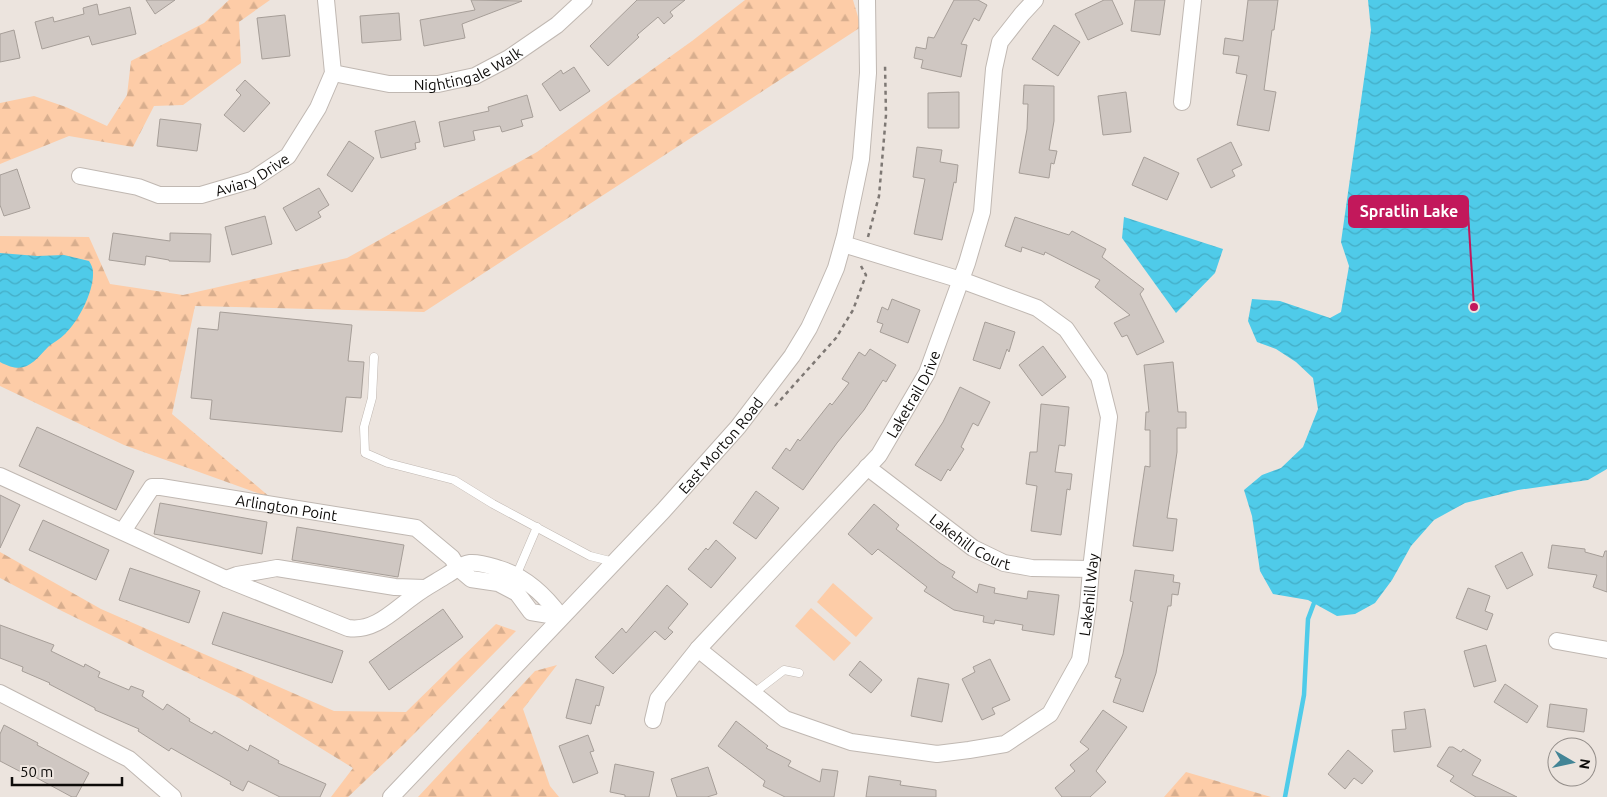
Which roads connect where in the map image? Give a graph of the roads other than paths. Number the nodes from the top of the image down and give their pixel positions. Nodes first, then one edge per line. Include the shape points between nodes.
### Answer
1 (326, 0) edge
2 (584, 0) edge
3 (867, 0) edge
4 (1035, 0) edge
5 (1193, 0) edge
6 (333, 73) junction
7 (1182, 102) dead end
8 (80, 176) dead end
9 (843, 244) junction
10 (961, 280) junction
11 (374, 357) dead end
12 (867, 467) junction
13 (0, 476) edge
14 (537, 526) junction
15 (123, 532) junction
16 (614, 562) junction
17 (458, 568) junction
18 (1091, 569) junction
19 (226, 578) junction
20 (513, 582) junction
21 (424, 588) junction
22 (561, 617) junction
23 (1557, 642) dead end
24 (698, 649) junction
25 (1607, 650) edge
26 (799, 673) dead end
27 (0, 693) edge
28 (754, 693) junction
29 (653, 720) dead end
30 (173, 797) edge
31 (391, 797) edge

1 - 6 street, Aviary Drive
2 - 6 street, Nightingale Walk via 509,58 475,76 438,84 389,84
3 - 9 street, East Morton Road via 868,73 861,159
4 - 10 street, Laketrail Drive via 1000,42 994,68 982,212
5 - 7 street
6 - 8 street, Aviary Drive via 318,108 288,156 252,180 201,195 159,194
9 - 10 street, Lakehill Way
9 - 16 street, East Morton Road via 823,298 792,356 738,427
10 - 12 street, Laketrail Drive via 927,373 879,455
10 - 18 street, Lakehill Way via 1037,308 1066,329 1099,377 1108,417
11 - 14 lane via 372,398 364,428 365,453 388,463 454,480
12 - 18 street, Lakehill Court via 973,548 1004,563 1032,568
12 - 24 street, Laketrail Drive
13 - 15 street
14 - 16 lane via 590,556
14 - 20 lane
15 - 17 street, Arlington Point via 152,487 162,487 416,528 452,558
15 - 19 street
16 - 22 street, East Morton Road
17 - 20 street via 467,563 478,563 510,572
17 - 21 street
18 - 28 street, Lakehill Way via 1080,660 1050,714 1005,744 937,754 851,742 785,719
19 - 21 street via 277,568 395,587
19 - 21 street via 355,629 373,625 401,608
20 - 22 street via 528,583 547,598
22 - 31 street, East Morton Road
23 - 25 street
24 - 28 street, Lakehill Way
24 - 29 street, Laketrail Drive via 658,699
26 - 28 lane via 784,670
27 - 30 street via 129,759

